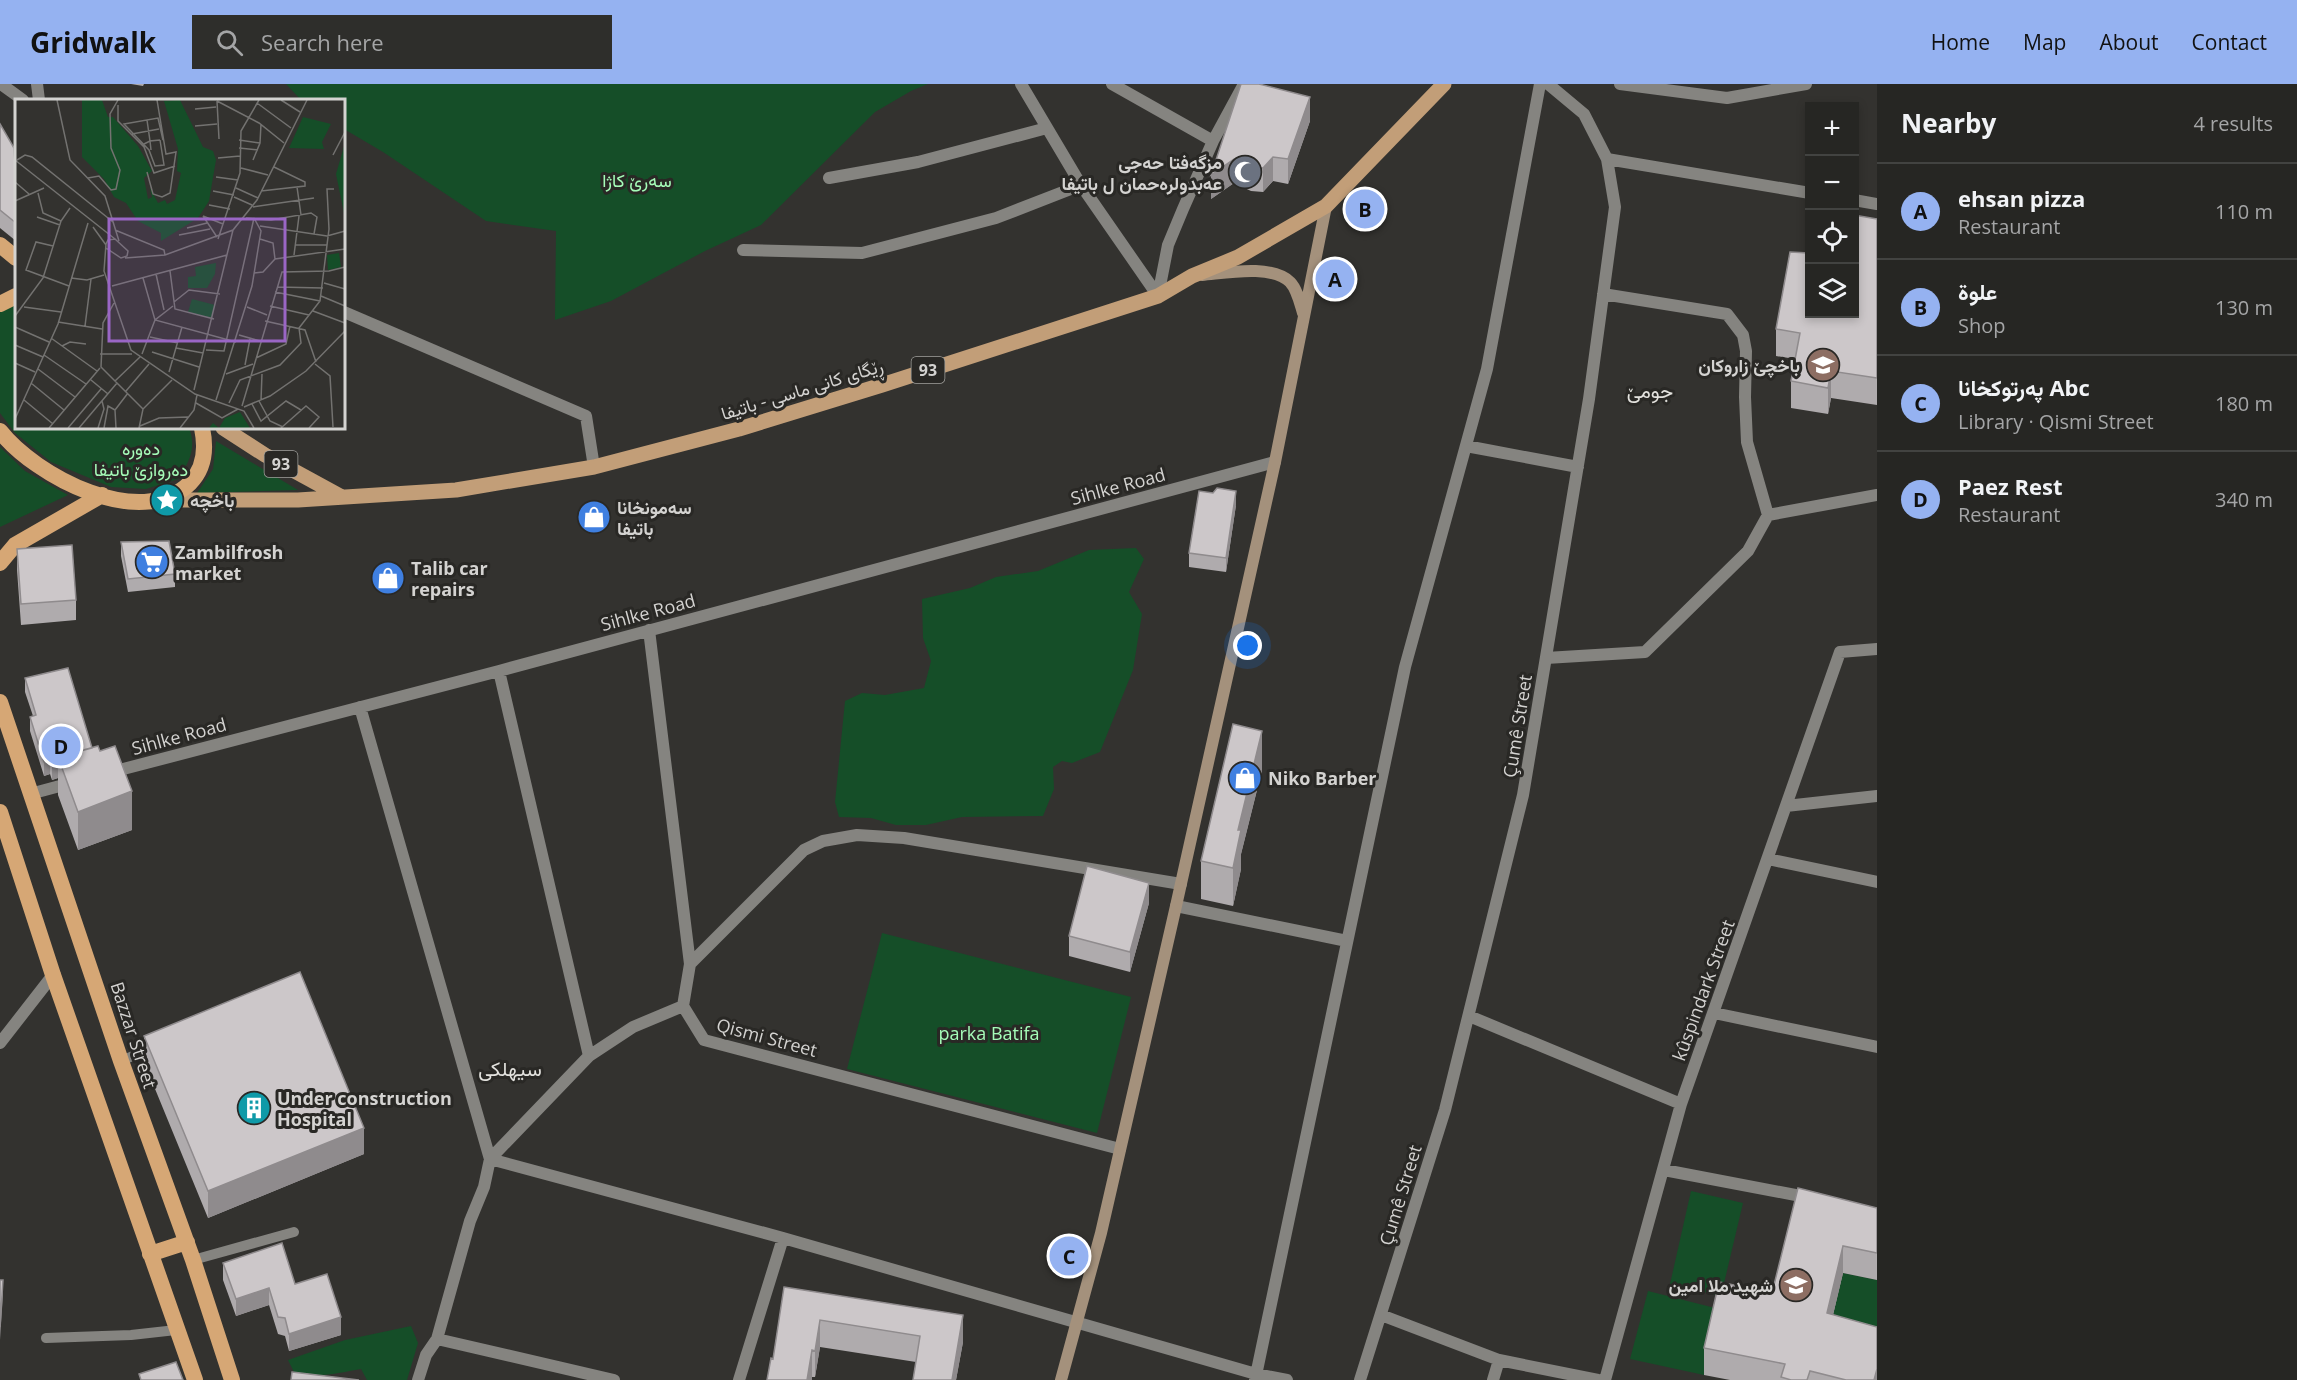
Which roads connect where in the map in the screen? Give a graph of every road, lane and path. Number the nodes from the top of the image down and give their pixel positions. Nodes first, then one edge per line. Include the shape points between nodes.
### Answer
1 (1, 84) edge
2 (37, 84) edge
3 (1021, 84) edge
4 (1112, 84) edge
5 (1244, 84) edge
6 (1444, 84) edge
7 (1540, 84) edge
8 (1548, 84) edge
9 (1620, 84) edge
10 (1806, 84) edge
11 (1126, 87) edge
12 (22, 99) edge
13 (39, 99) edge
14 (1047, 128) junction
15 (1213, 141) junction
16 (1607, 159) junction
17 (829, 178) dead end
18 (1081, 185) junction
19 (1805, 192) edge
20 (1859, 201) edge
21 (1877, 204) edge
22 (1326, 206) junction
23 (743, 250) dead end
24 (1192, 276) junction
25 (1603, 294) junction
26 (15, 296) edge
27 (1158, 296) junction
28 (0, 304) edge
29 (345, 312) edge
30 (1304, 317) junction
31 (202, 429) edge
32 (225, 429) edge
33 (0, 431) edge
34 (1466, 446) junction
35 (1275, 462) junction
36 (594, 467) junction
37 (1578, 467) junction
38 (102, 495) junction
39 (1877, 495) edge
40 (342, 497) junction
41 (164, 501) junction
42 (1768, 514) junction
43 (0, 563) edge
44 (649, 630) junction
45 (1877, 649) edge
46 (1546, 658) junction
47 (500, 671) junction
48 (0, 702) edge
49 (360, 706) junction
50 (30, 794) junction
51 (1877, 796) edge
52 (1786, 806) junction
53 (0, 812) edge
54 (5, 841) edge
55 (1768, 859) junction
56 (1877, 882) edge
57 (1181, 884) junction
58 (1176, 906) junction
59 (1347, 941) junction
60 (690, 964) junction
61 (53, 975) junction
62 (683, 1006) junction
63 (1714, 1013) junction
64 (1469, 1016) junction
65 (164, 1042) edge
66 (0, 1043) edge
67 (1877, 1047) edge
68 (589, 1056) junction
69 (122, 1061) junction
70 (1681, 1104) junction
71 (1120, 1149) junction
72 (490, 1159) junction
73 (1664, 1170) junction
74 (1821, 1200) edge
75 (294, 1232) dead end
76 (783, 1238) junction
77 (187, 1242) junction
78 (150, 1254) junction
79 (193, 1260) junction
80 (1381, 1315) junction
81 (1077, 1323) junction
82 (176, 1330) junction
83 (46, 1338) dead end
84 (437, 1339) junction
85 (1498, 1360) junction
86 (1256, 1377) edge
87 (195, 1380) edge
88 (232, 1380) edge
89 (418, 1380) edge
90 (614, 1380) edge
91 (739, 1380) edge
92 (1060, 1380) edge
93 (1287, 1380) edge
94 (1360, 1380) edge
95 (1494, 1380) edge
96 (1598, 1380) edge
97 (1605, 1380) edge

1 - 12 street
2 - 13 street
3 - 14 street
4 - 11 street
5 - 15 street
6 - 22 main road, ڕێگای کانی ماسی - باتيفا / 93
7 - 34 street via 1487,369
8 - 16 street, Çumê Street via 1584,114
9 - 10 street via 1727,98
11 - 15 street
14 - 17 street via 918,162
14 - 18 street
15 - 27 street via 1168,245
16 - 19 street
16 - 25 street, Çumê Street via 1615,207
18 - 23 street via 996,218 862,253
18 - 27 street
20 - 21 street
22 - 24 main road, ڕێگای کانی ماسی - باتيفا / 93 via 1238,257
22 - 30 main road
24 - 27 main road, ڕێگای کانی ماسی - باتيفا / 93
24 - 30 main road via 1242,271 1274,273 1290,283
25 - 37 street, Çumê Street
25 - 42 street via 1727,314 1743,335 1747,442
26 - 28 highway
27 - 36 main road, ڕێگای کانی ماسی - باتيفا / 93 via 750,426
29 - 36 street via 586,416
30 - 35 main road
31 - 41 highway via 203,461 195,479
32 - 40 main road, 93
33 - 38 highway via 38,466
34 - 37 street
34 - 59 street via 1405,667
35 - 44 street, Sihlke Road
35 - 57 main road
36 - 40 main road, ڕێگای کانی ماسی - باتيفا / 93 via 456,490
37 - 46 street, Çumê Street
38 - 41 highway via 135,502
38 - 43 highway via 15,545
39 - 42 street
40 - 41 main road, ڕێگای کانی ماسی - باتيفا / 93
42 - 46 street via 1748,551 1645,652
44 - 47 street, Sihlke Road
44 - 60 street
45 - 52 street, kûspindark Street via 1840,652
46 - 64 street, Çumê Street via 1523,795
47 - 49 street, Sihlke Road
47 - 68 street
48 - 50 highway, Bazzar Street
49 - 50 street, Sihlke Road
49 - 72 street
50 - 69 highway, Bazzar Street
51 - 52 street
52 - 55 street, kûspindark Street
53 - 54 highway
54 - 61 highway
55 - 56 street
55 - 63 street, kûspindark Street
57 - 58 main road
57 - 60 street via 904,838 857,835 823,841 804,850
58 - 59 street
58 - 71 main road
59 - 86 street
60 - 62 street
61 - 66 street
61 - 78 highway
62 - 68 street via 633,1027
62 - 71 street, Qismi Street via 704,1040
63 - 67 street
63 - 70 street, kûspindark Street
64 - 70 street
64 - 80 street, Çumê Street via 1445,1110
65 - 69 lane
68 - 72 street
69 - 77 highway, Bazzar Street
70 - 73 street, kûspindark Street
71 - 81 main road
72 - 76 street
72 - 84 street
73 - 74 street
73 - 97 street, kûspindark Street
75 - 79 lane
76 - 81 street
76 - 91 street
77 - 78 highway
77 - 79 highway, Bazzar Street
78 - 82 highway
79 - 88 highway, Bazzar Street
80 - 85 street
80 - 94 street, Çumê Street
81 - 86 street
81 - 92 main road
82 - 83 lane
82 - 87 highway
84 - 89 street via 426,1355
84 - 90 street
85 - 95 street
85 - 96 street
86 - 93 street

